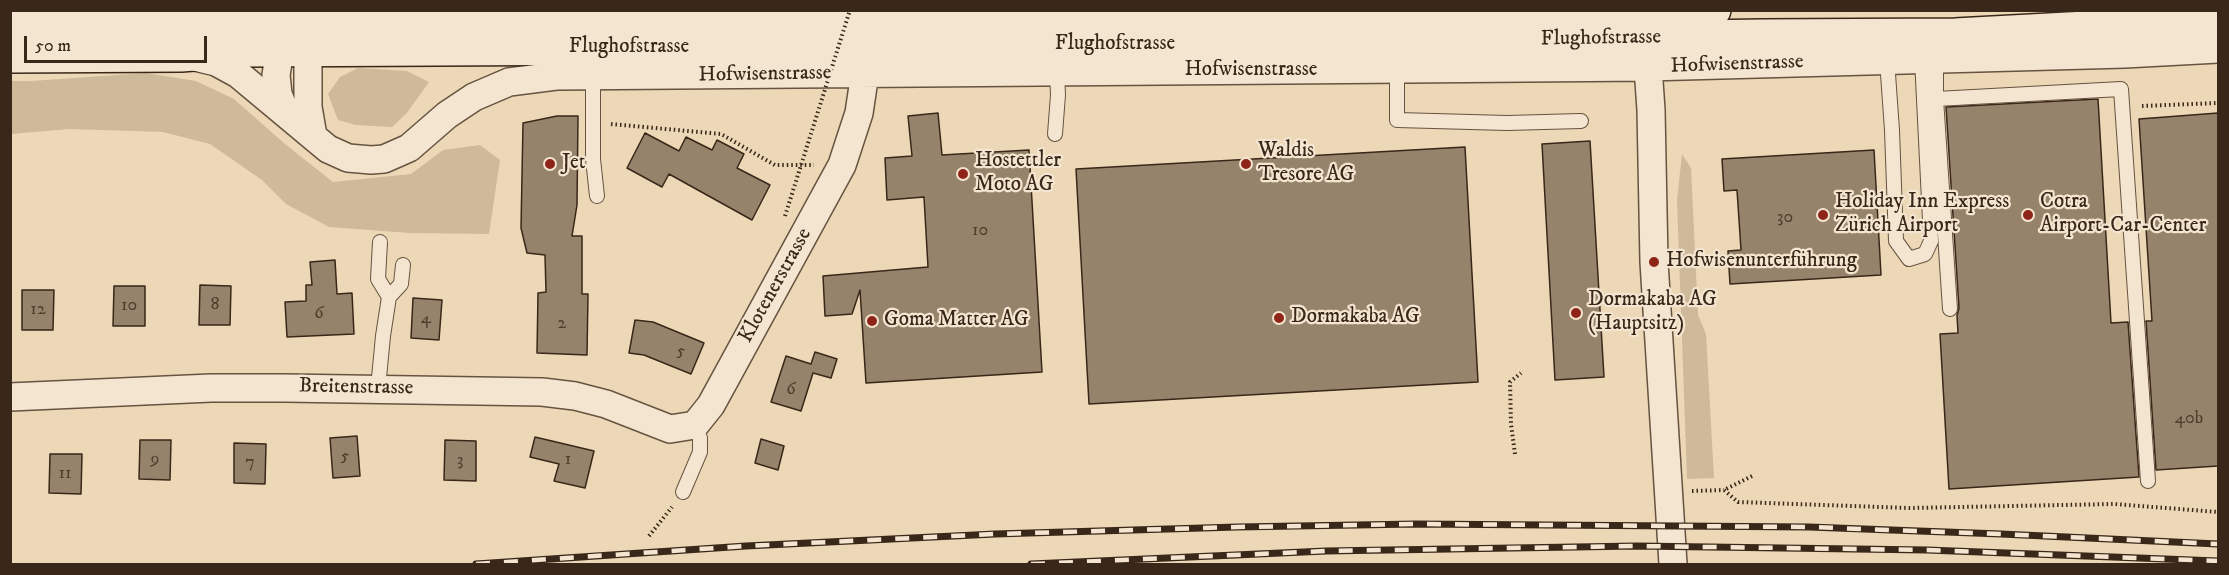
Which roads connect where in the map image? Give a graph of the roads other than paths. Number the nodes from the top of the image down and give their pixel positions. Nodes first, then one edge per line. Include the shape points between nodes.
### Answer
1 (1714, 10) edge
2 (1704, 11) edge
3 (977, 13) edge
4 (885, 15) edge
5 (2218, 21) edge
6 (10, 27) edge
7 (293, 41) junction
8 (2218, 49) edge
9 (181, 55) junction
10 (10, 56) edge
11 (1929, 59) junction
12 (1887, 60) junction
13 (1648, 67) junction
14 (1397, 69) junction
15 (1057, 72) junction
16 (866, 74) junction
17 (593, 76) junction
18 (1936, 99) junction
19 (285, 114) junction
20 (1581, 121) dead end
21 (1055, 134) dead end
22 (313, 136) junction
23 (597, 196) dead end
24 (380, 242) dead end
25 (403, 265) dead end
26 (389, 297) junction
27 (1950, 309) dead end
28 (378, 388) junction
29 (10, 397) edge
30 (695, 425) junction
31 (2148, 481) dead end
32 (683, 492) road end
33 (1673, 564) edge

1 - 2 main road, Flughofstrasse
2 - 3 main road, Flughofstrasse
3 - 4 main road, Flughofstrasse via 931,20
4 - 7 main road, Flughofstrasse via 693,18
5 - 7 main road, Flughofstrasse via 1955,35 1205,45
6 - 7 main road, Flughofstrasse via 223,22
7 - 9 main road, Flughofstrasse
7 - 19 street via 276,84
7 - 22 street
8 - 11 street, Hofwisenstrasse
9 - 10 main road, Flughofstrasse
9 - 19 street, Hofwisenstrasse via 228,67
11 - 12 street, Hofwisenstrasse
11 - 12 lane via 1931,241 1925,254 1909,259 1896,241
11 - 18 lane
12 - 13 street, Hofwisenstrasse
13 - 14 street, Hofwisenstrasse
13 - 33 street via 1654,262
14 - 15 street, Hofwisenstrasse
14 - 20 lane via 1397,120
15 - 16 street, Hofwisenstrasse
15 - 21 lane
16 - 17 street, Hofwisenstrasse
16 - 30 street, Klotenerstrasse via 859,113 842,165 711,405
17 - 22 street, Hofwisenstrasse via 509,82 474,97 409,148 384,159 348,158 328,149
17 - 23 lane
18 - 27 lane
18 - 31 lane via 2121,89
19 - 22 street, Hofwisenstrasse
24 - 26 lane via 378,279
25 - 26 lane via 401,284
26 - 28 lane
28 - 29 street, Breitenstrasse via 211,388
28 - 30 street, Breitenstrasse via 542,392 606,404 670,429
30 - 32 lane via 700,452

